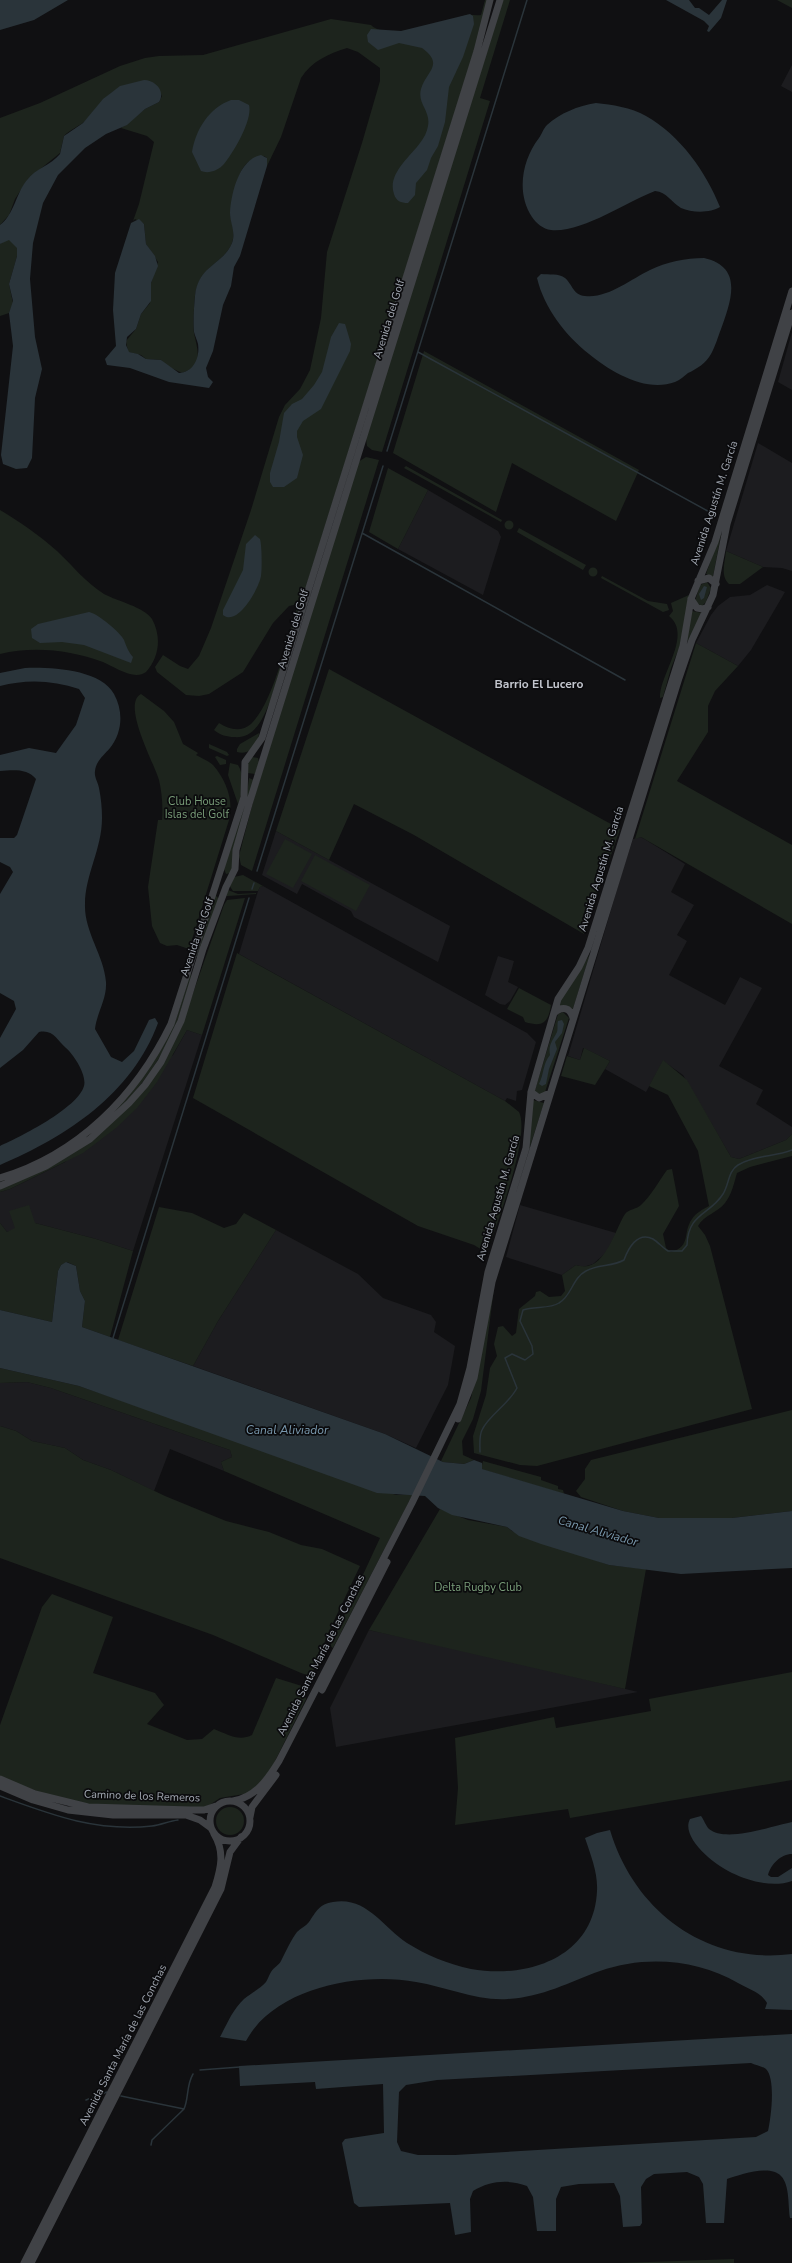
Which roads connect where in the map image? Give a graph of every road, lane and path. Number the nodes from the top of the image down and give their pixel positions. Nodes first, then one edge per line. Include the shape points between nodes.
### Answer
1 (490, 0) edge
2 (500, 0) edge
3 (792, 291) edge
4 (792, 314) edge
5 (698, 581) junction
6 (716, 584) junction
7 (691, 599) junction
8 (708, 607) junction
9 (251, 754) junction
10 (262, 762) junction
11 (244, 771) junction
12 (258, 776) junction
13 (221, 868) junction
14 (232, 875) junction
15 (554, 1013) junction
16 (573, 1018) junction
17 (530, 1092) junction
18 (550, 1093) junction
19 (0, 1178) edge
20 (0, 1186) edge
21 (439, 1453) junction
22 (414, 1505) junction
23 (0, 1779) edge
24 (0, 1786) edge
25 (233, 1801) junction
26 (216, 1806) junction
27 (250, 1817) junction
28 (212, 1831) junction
29 (242, 1837) junction
30 (24, 2263) edge
31 (30, 2263) edge

1 - 9 main road, Avenida del Golf via 477,52 262,738
2 - 10 main road, Avenida del Golf
3 - 5 main road, Avenida Agustín M. García via 715,542
4 - 6 main road, Avenida Agustín M. García via 727,524
5 - 6 main road via 709,578
5 - 7 main road, Avenida Agustín M. García
6 - 8 main road, Avenida Agustín M. García
7 - 8 main road via 697,608
7 - 15 main road, Avenida Agustín M. García via 683,646 588,948 563,990
8 - 16 main road, Avenida Agustín M. García via 689,648
9 - 10 main road via 260,757
9 - 11 main road, Avenida del Golf via 245,762
10 - 12 main road, Avenida del Golf
11 - 12 main road via 249,775
11 - 13 main road, Avenida del Golf via 244,797
12 - 14 main road, Avenida del Golf via 238,843
13 - 14 main road via 223,875
13 - 19 main road, Avenida del Golf via 171,1024 154,1058 139,1080 112,1112 83,1136 41,1162
14 - 20 main road, Avenida del Golf via 203,950 179,1025 167,1052 145,1085 115,1118 90,1139 46,1166
15 - 16 main road via 566,1008
15 - 17 main road, Avenida Agustín M. García
16 - 18 main road, Avenida Agustín M. García
17 - 18 main road via 539,1098
17 - 21 main road, Avenida Agustín M. García via 526,1148 488,1272 466,1384
18 - 21 main road, Avenida Agustín M. García via 489,1295 470,1391
21 - 22 main road
22 - 25 main road, Avenida Santa María de las Conchas via 271,1775 255,1792
22 - 27 main road, Avenida Santa María de las Conchas via 286,1757 252,1807
23 - 26 main road, Camino de los Remeros via 35,1794 88,1807 204,1810
24 - 28 main road, Camino de los Remeros via 33,1800 68,1810 113,1815 186,1815 200,1820
25 - 26 main road via 221,1802
25 - 27 main road via 244,1806
26 - 28 main road via 210,1816
27 - 29 main road via 248,1829
28 - 29 main road via 224,1840
28 - 30 main road, Avenida Santa María de las Conchas via 219,1842 222,1858 215,1887
29 - 31 main road, Avenida Santa María de las Conchas via 230,1852 221,1889

